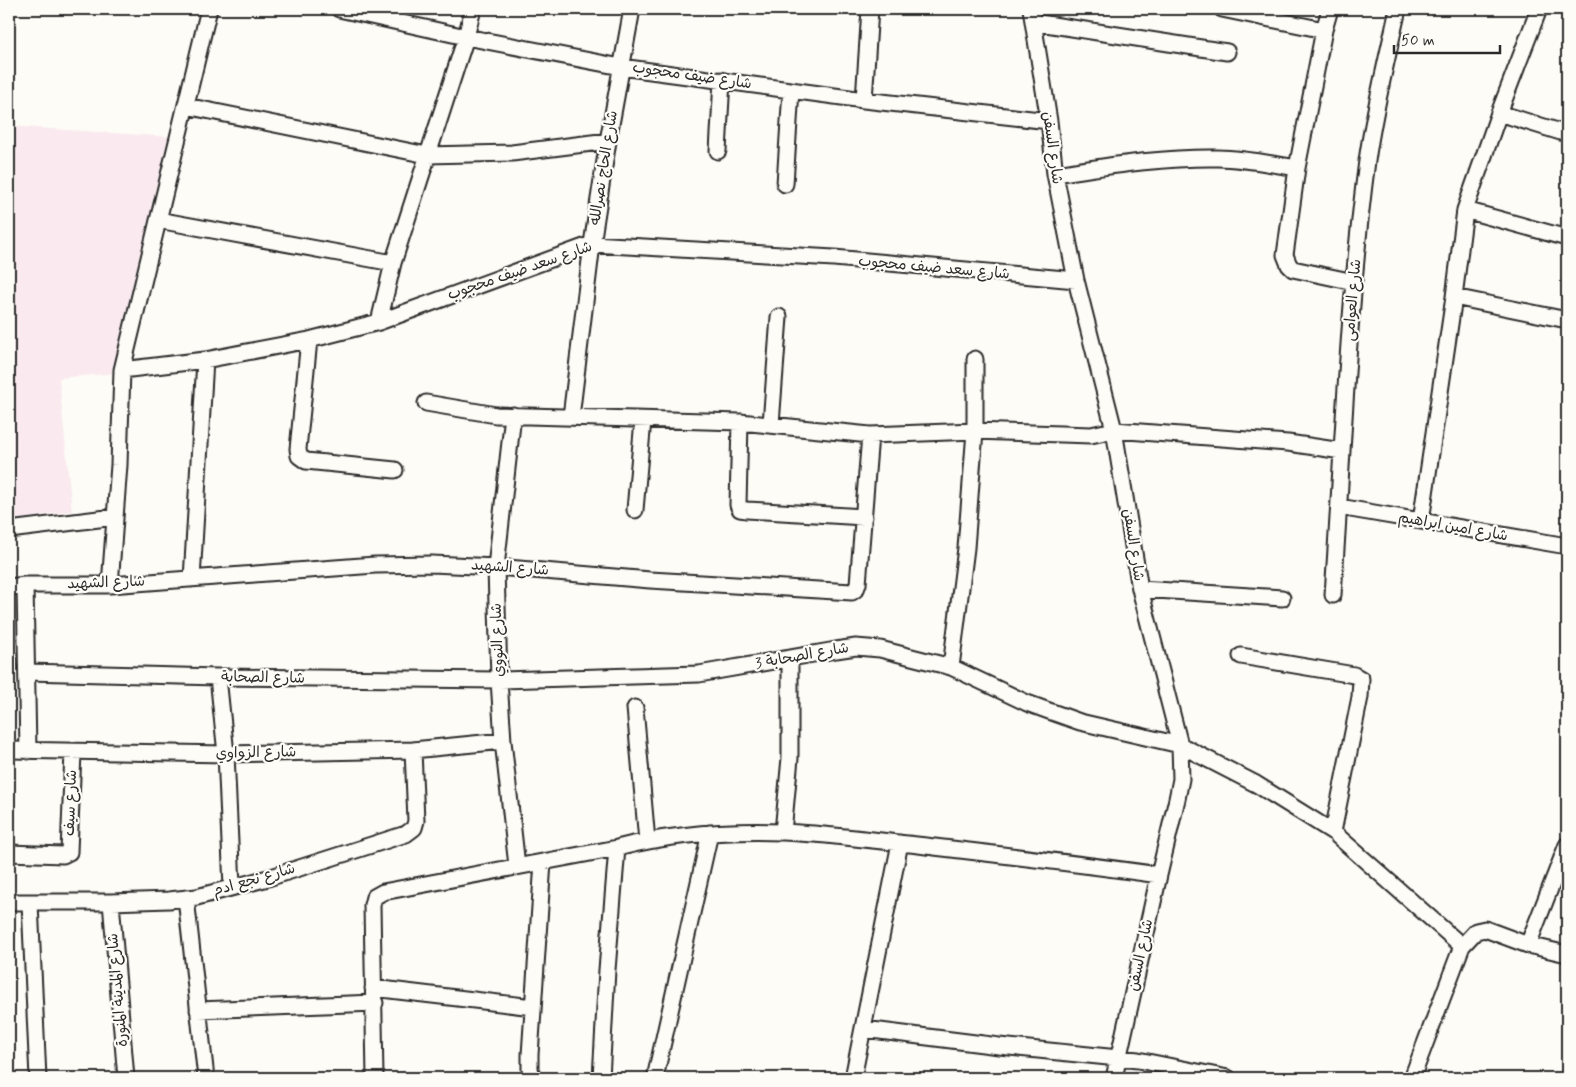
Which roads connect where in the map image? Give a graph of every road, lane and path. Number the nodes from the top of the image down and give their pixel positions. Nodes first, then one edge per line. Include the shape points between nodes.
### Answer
1 (209, 9) edge
2 (339, 9) edge
3 (473, 9) edge
4 (632, 9) edge
5 (870, 9) edge
6 (1222, 9) edge
7 (1330, 9) edge
8 (1398, 9) edge
9 (1539, 9) edge
10 (1032, 15) edge
11 (1324, 30) junction
12 (466, 37) junction
13 (1227, 52) dead end
14 (621, 67) junction
15 (722, 80) junction
16 (791, 90) junction
17 (864, 100) junction
18 (186, 106) junction
19 (1498, 113) junction
20 (1049, 121) junction
21 (1567, 134) edge
22 (608, 141) junction
23 (718, 151) dead end
24 (427, 155) junction
25 (1297, 168) junction
26 (1055, 174) junction
27 (785, 184) dead end
28 (1465, 210) junction
29 (158, 220) junction
30 (1567, 238) edge
31 (592, 244) junction
32 (393, 263) junction
33 (1076, 280) junction
34 (1354, 282) junction
35 (1454, 297) junction
36 (779, 317) dead end
37 (1567, 320) edge
38 (378, 322) junction
39 (309, 340) junction
40 (975, 359) dead end
41 (205, 360) junction
42 (122, 370) junction
43 (426, 403) dead end
44 (513, 415) junction
45 (571, 417) junction
46 (643, 420) junction
47 (740, 422) junction
48 (771, 424) junction
49 (1114, 430) junction
50 (975, 431) junction
51 (870, 435) junction
52 (1342, 451) junction
53 (395, 470) dead end
54 (1339, 508) junction
55 (634, 510) dead end
56 (115, 517) junction
57 (864, 517) junction
58 (1421, 521) junction
59 (9, 530) edge
60 (1567, 546) edge
61 (496, 566) junction
62 (192, 579) junction
63 (25, 585) junction
64 (110, 585) junction
65 (9, 587) edge
66 (1140, 589) junction
67 (1332, 594) dead end
68 (1282, 598) dead end
69 (1241, 656) dead end
70 (790, 658) junction
71 (951, 667) junction
72 (27, 672) junction
73 (218, 677) junction
74 (499, 680) junction
75 (635, 708) dead end
76 (503, 741) junction
77 (1180, 745) junction
78 (9, 750) edge
79 (413, 750) junction
80 (28, 751) junction
81 (73, 752) junction
82 (226, 754) junction
83 (783, 832) junction
84 (1333, 832) junction
85 (710, 833) junction
86 (647, 840) junction
87 (900, 843) junction
88 (1567, 844) edge
89 (617, 848) junction
90 (9, 853) edge
91 (543, 862) junction
92 (517, 866) junction
93 (1158, 875) junction
94 (232, 887) junction
95 (186, 898) junction
96 (9, 902) edge
97 (111, 902) junction
98 (30, 903) junction
99 (1528, 945) junction
100 (1462, 946) junction
101 (1567, 954) edge
102 (373, 988) junction
103 (375, 1003) junction
104 (532, 1007) junction
105 (198, 1010) junction
106 (864, 1029) junction
107 (1119, 1057) junction
108 (38, 1078) edge
109 (126, 1078) edge
110 (206, 1078) edge
111 (375, 1078) edge
112 (533, 1078) edge
113 (601, 1078) edge
114 (655, 1078) edge
115 (853, 1078) edge
116 (1114, 1078) edge
117 (1226, 1078) edge
118 (1412, 1078) edge

1 - 18 street
2 - 12 street, شارع ضيف محجوب
3 - 12 street
4 - 14 street, شارع الحاج نصرالله
5 - 17 street
6 - 11 street
7 - 11 street
8 - 34 street, شارع العوامى via 1368,160
9 - 19 street
10 - 13 street
10 - 20 street, شارع السفن
11 - 25 street
12 - 14 street, شارع ضيف محجوب
12 - 24 street
14 - 15 street, شارع ضيف محجوب
14 - 22 street, شارع الحاج نصرالله
15 - 16 street, شارع ضيف محجوب
15 - 23 street
16 - 17 street, شارع ضيف محجوب
16 - 27 street
17 - 20 street, شارع ضيف محجوب
18 - 24 street
18 - 29 street
19 - 21 street
19 - 28 street
20 - 26 street, شارع السفن
22 - 24 street via 512,153
22 - 31 street, شارع الحاج نصرالله
24 - 32 street
25 - 26 street via 1241,159 1178,159
25 - 34 street via 1285,255 1289,265 1293,269
26 - 33 street, شارع السفن
28 - 30 street
28 - 35 street
29 - 32 street
29 - 42 street
31 - 33 street, شارع سعد ضيف محجوب via 834,258
31 - 38 street, شارع سعد ضيف محجوب
31 - 45 street, شارع الحاج نصرالله
32 - 38 street
33 - 49 street, شارع السفن
34 - 52 street, شارع العوامى
35 - 37 street
35 - 58 street
36 - 48 street
38 - 39 street, شارع سعد ضيف محجوب
39 - 41 street, شارع سعد ضيف محجوب
39 - 53 street via 299,456 306,461
40 - 50 street
41 - 42 street, شارع سعد ضيف محجوب
41 - 62 street
42 - 56 street
43 - 44 street
44 - 45 street
44 - 61 street, شارع النووي
45 - 46 street
46 - 47 street
46 - 55 street
47 - 48 street
47 - 57 street via 740,508
48 - 51 street
49 - 50 street via 1091,434
49 - 52 street via 1288,443
49 - 66 street, شارع السفن
50 - 51 street
50 - 71 street via 966,548
51 - 57 street, شارع الشهيد
52 - 54 street, شارع العوامى
54 - 58 street, شارع امين ابراهيم
54 - 67 street, شارع العوامى
56 - 59 street
56 - 64 street
57 - 61 street, شارع الشهيد via 858,584 852,592 650,580
58 - 60 street, شارع امين ابراهيم
61 - 62 street, شارع الشهيد via 375,565
61 - 74 street, شارع النووي
62 - 64 street, شارع الشهيد
63 - 64 street, شارع الشهيد
63 - 65 street, شارع الشهيد
63 - 72 street
66 - 68 street
66 - 77 street, شارع السفن
69 - 84 street via 1354,675 1361,679
70 - 71 street, شارع الصحابة 3 via 856,647 880,649
70 - 74 street, شارع الصحابة 3 via 699,674
70 - 83 street via 790,758
71 - 77 street, شارع الصحابة 3 via 1028,703 1072,719
72 - 73 street, شارع الصحابة
72 - 80 street
73 - 74 street, شارع الصحابة
73 - 82 street
74 - 76 street, شارع النووي
75 - 86 street
76 - 79 street, شارع الزواوي
76 - 92 street, شارع النووي
77 - 84 street, شارع الصحابة 3 via 1256,784
77 - 93 street, شارع السفن via 1181,779
78 - 80 street, شارع الزواوي
79 - 82 street, شارع الزواوي
79 - 94 street, شارع نجع ادم via 416,821 410,832
80 - 81 street, شارع الزواوي
81 - 82 street, شارع الزواوي
81 - 90 street, شارع سيف via 69,852 63,856
82 - 94 street
83 - 85 street
83 - 87 street
84 - 100 street, شارع الصحابة 3
85 - 86 street
85 - 114 street
86 - 89 street
87 - 93 street
87 - 106 street
88 - 99 street
89 - 91 street
89 - 113 street
91 - 92 street
91 - 104 street
92 - 102 street via 383,892 374,897
93 - 107 street, شارع السفن
94 - 95 street, شارع نجع ادم
95 - 97 street, شارع نجع ادم
95 - 105 street
96 - 98 street, شارع نجع ادم
97 - 98 street, شارع نجع ادم
97 - 109 street, شارع المدينة المنورة
98 - 108 street
99 - 100 street via 1480,929
99 - 101 street
100 - 118 street
102 - 103 street
102 - 104 street
103 - 105 street
103 - 111 street
104 - 112 street via 530,1068
105 - 110 street
106 - 107 street
106 - 115 street
107 - 116 street, شارع السفن
107 - 117 street

